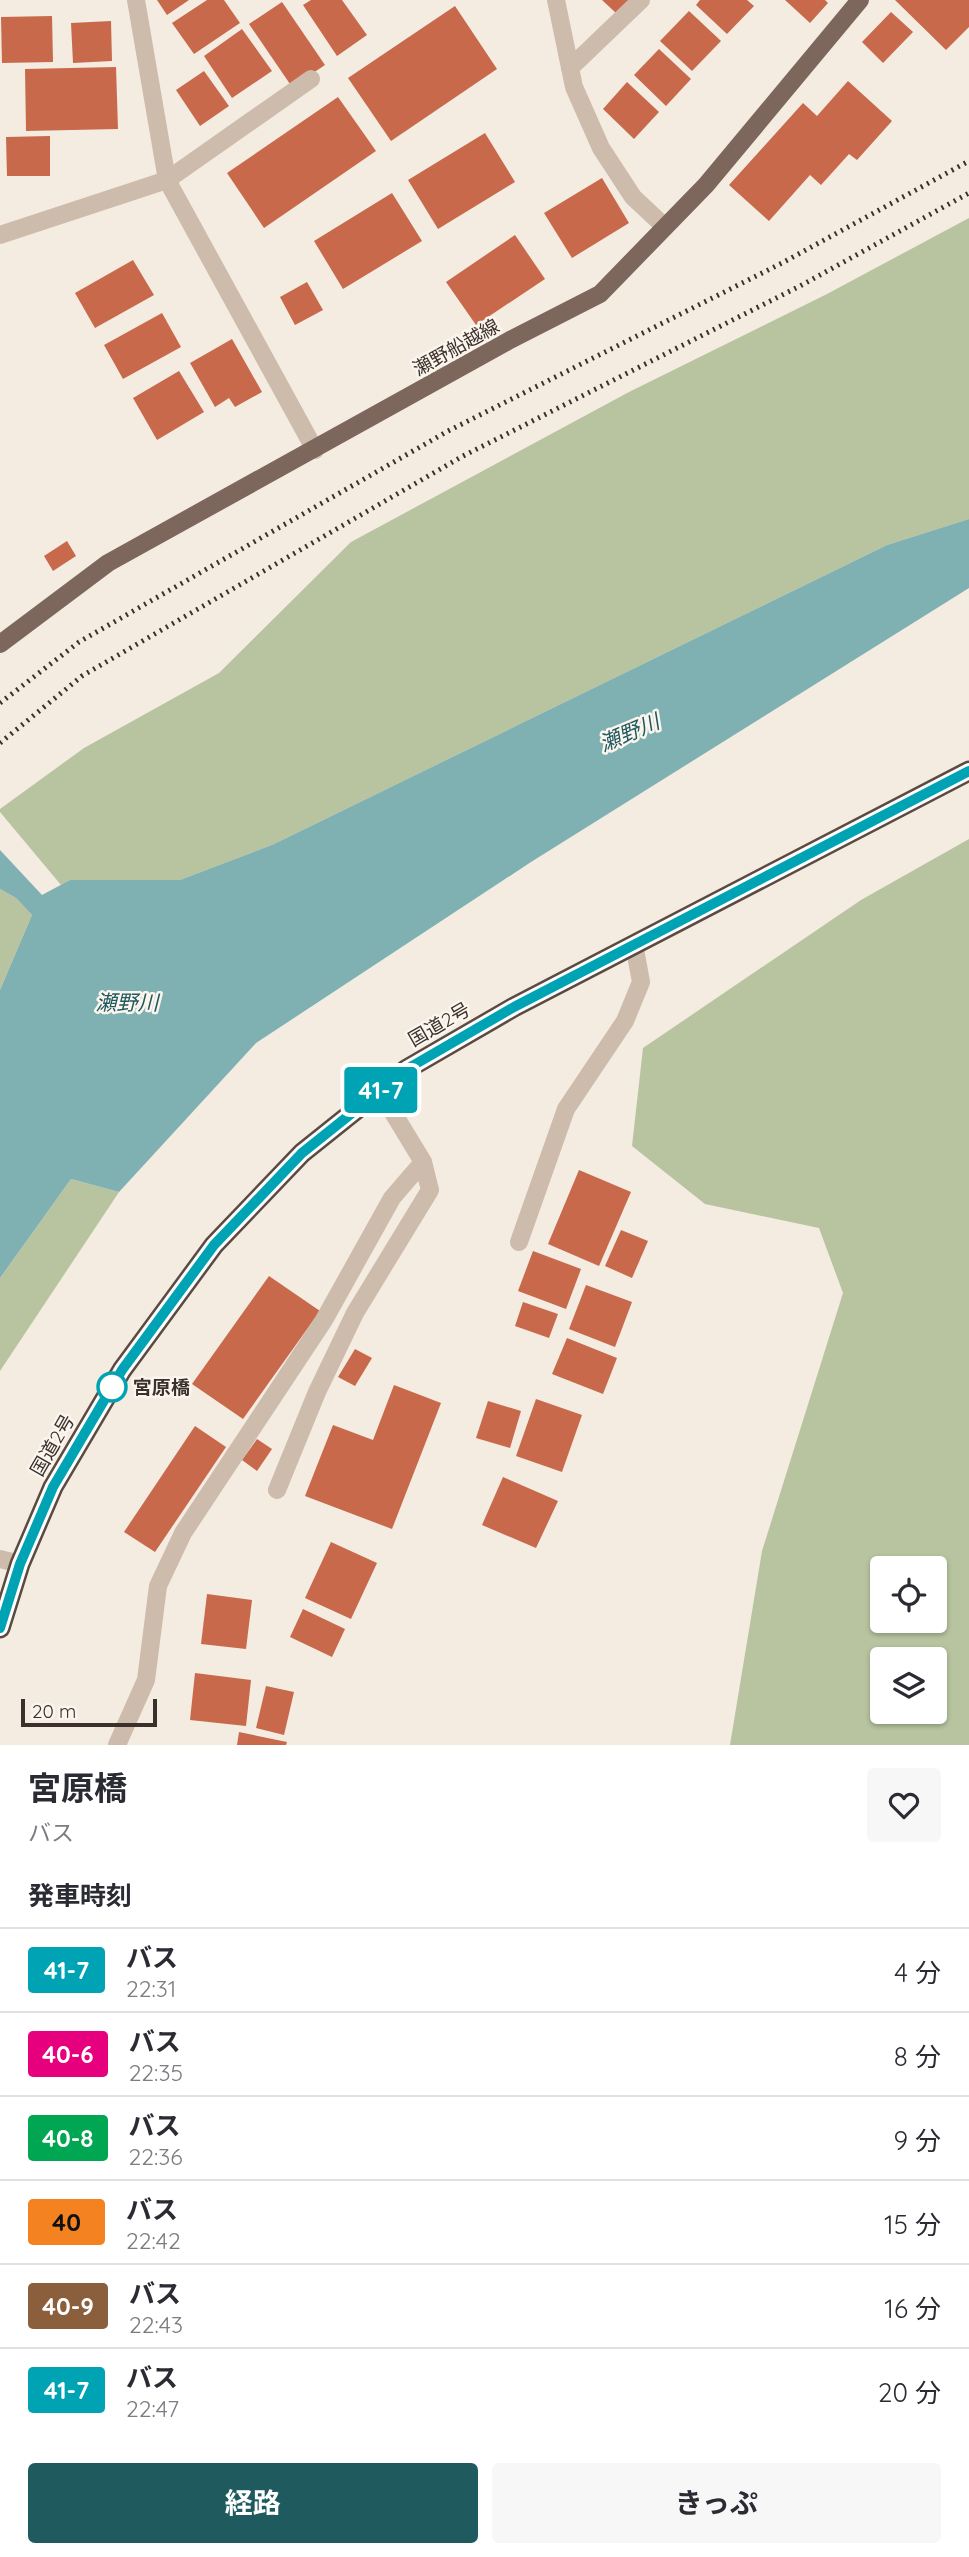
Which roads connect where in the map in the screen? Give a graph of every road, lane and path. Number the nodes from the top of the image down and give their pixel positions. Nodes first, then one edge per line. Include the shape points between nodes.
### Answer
1 (136, 0) edge
2 (556, 0) edge
3 (641, 0) edge
4 (860, 0) edge
5 (570, 68) junction
6 (311, 79) dead end
7 (167, 180) junction
8 (665, 227) junction
9 (0, 235) edge
10 (315, 450) junction
11 (0, 644) edge
12 (969, 771) edge
13 (634, 944) junction
14 (380, 1091) junction
15 (423, 1162) junction
16 (520, 1242) dead end
17 (277, 1490) dead end
18 (10, 1562) edge
19 (0, 1628) edge
20 (117, 1745) edge

1 - 7 street
2 - 5 street
3 - 5 street
4 - 8 main road, 瀬野船越線 via 706,185
5 - 8 street via 601,148 633,197
6 - 7 street
7 - 9 street
7 - 10 street
8 - 10 main road, 瀬野船越線 via 600,294
10 - 11 main road, 瀬野船越線 via 108,563
12 - 13 highway, 国道2号
13 - 14 highway, 国道2号 via 514,1007 407,1069
13 - 16 street via 640,982 625,1021 566,1110
14 - 15 street
14 - 18 highway, 国道2号 via 302,1153 207,1255 115,1382
15 - 17 street via 430,1190 355,1313
15 - 20 street via 392,1198 324,1320 183,1533 158,1586 146,1679
18 - 19 highway, 国道2号

